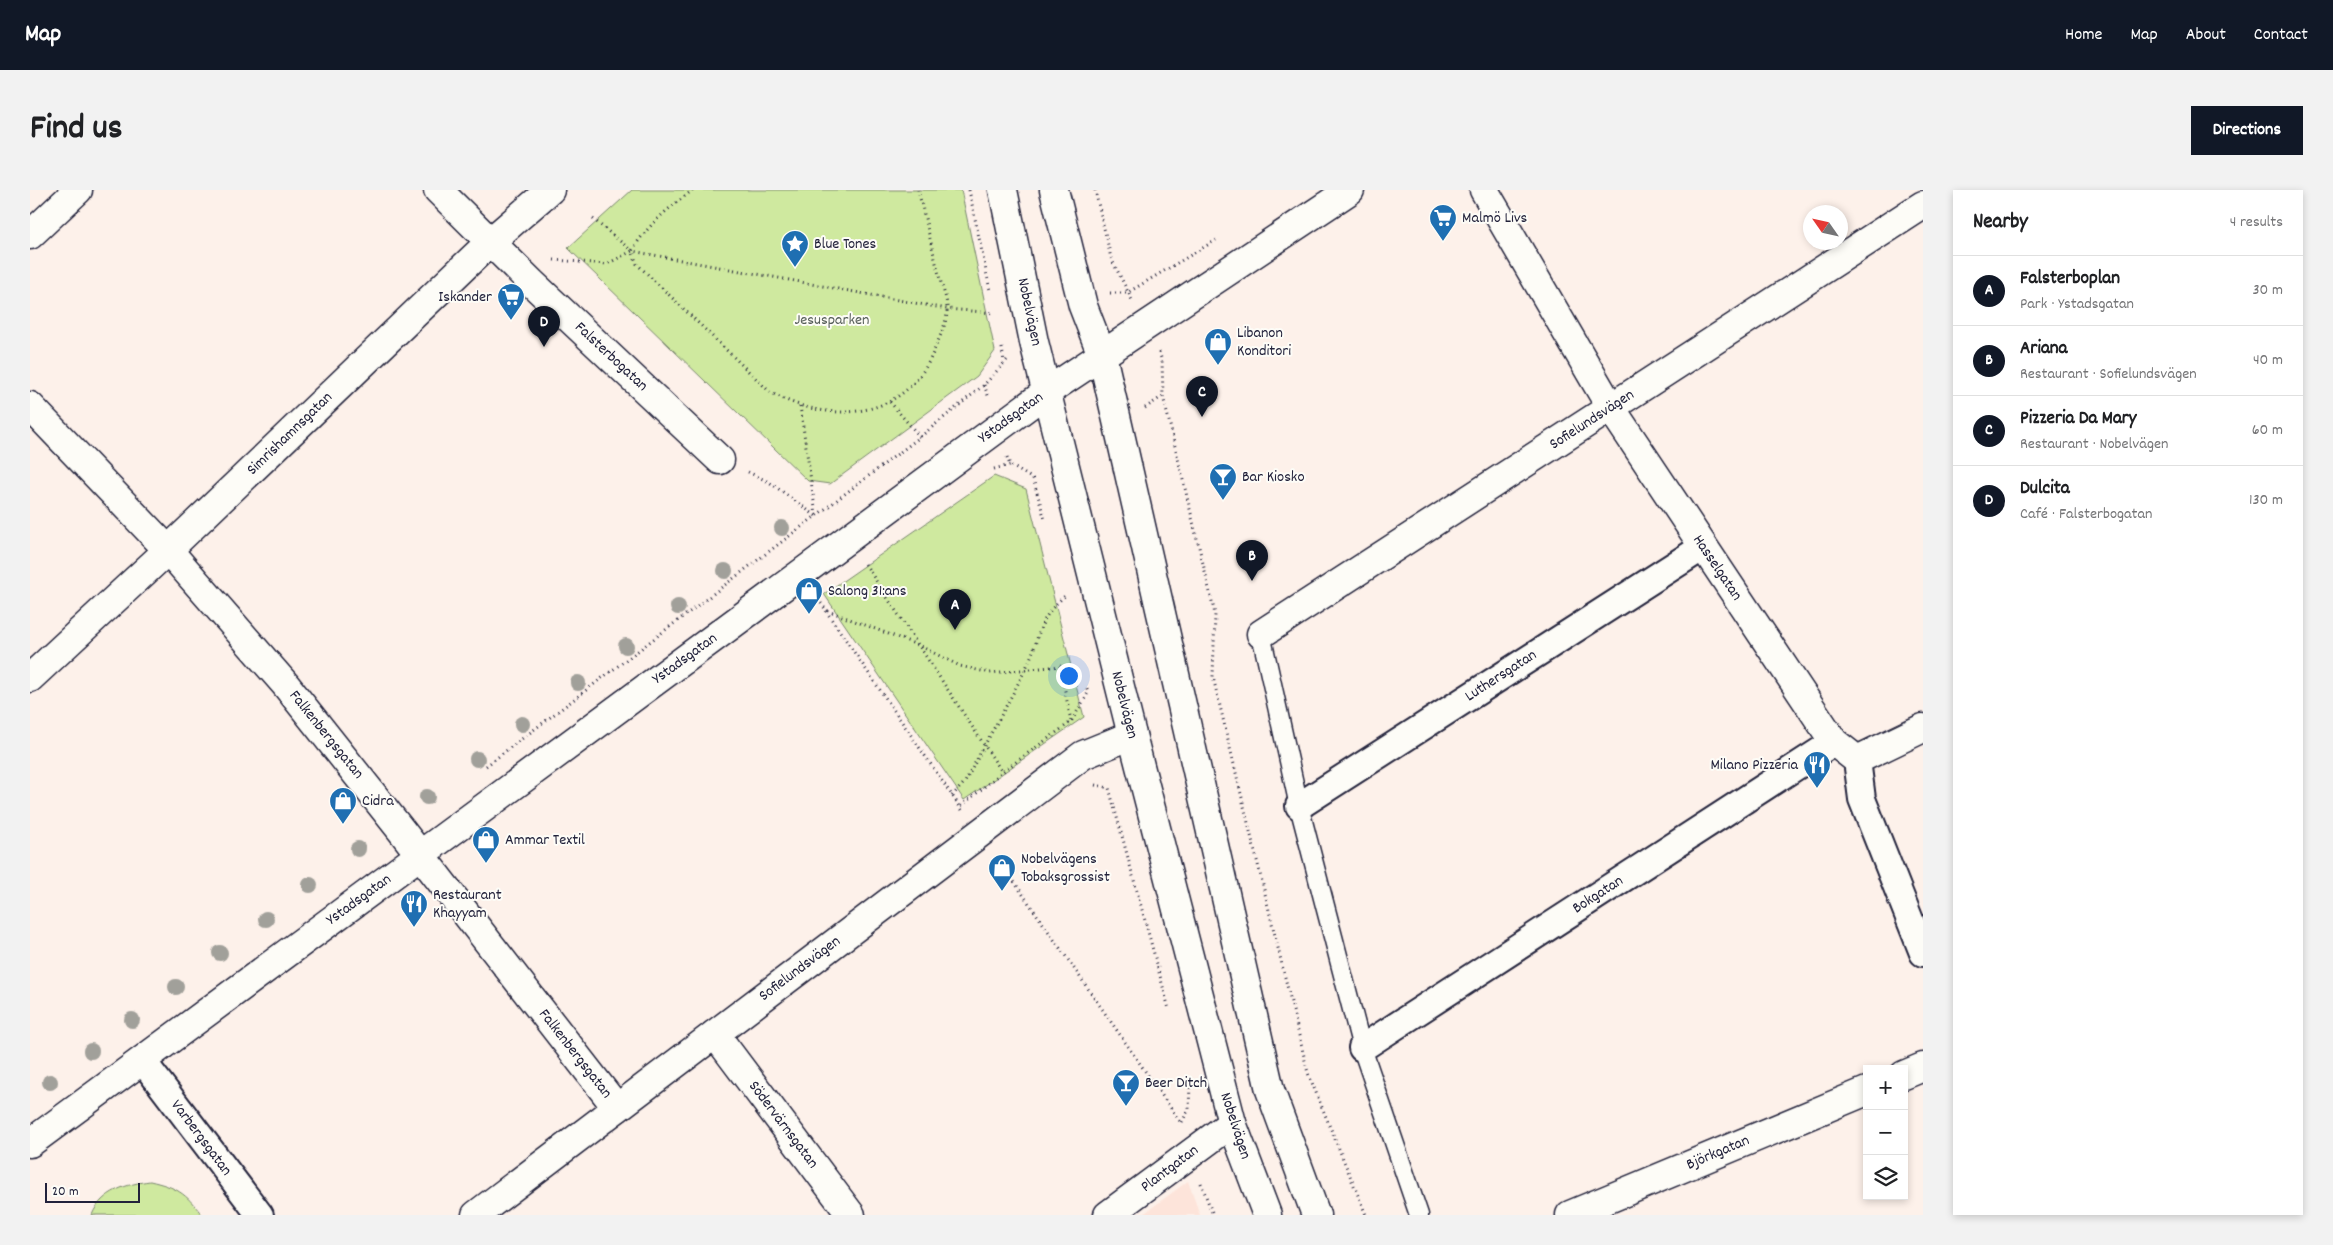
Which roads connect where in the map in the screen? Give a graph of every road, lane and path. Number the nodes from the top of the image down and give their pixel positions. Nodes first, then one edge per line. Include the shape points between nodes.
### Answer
1 (78, 190) edge
2 (438, 190) edge
3 (550, 190) edge
4 (693, 190) edge
5 (918, 190) edge
6 (969, 190) edge
7 (1003, 190) edge
8 (1054, 190) edge
9 (1095, 190) edge
10 (1350, 190) edge
11 (1484, 190) edge
12 (1923, 205) edge
13 (593, 219) dead end
14 (30, 235) edge
15 (1221, 237) dead end
16 (491, 241) junction
17 (632, 251) junction
18 (554, 260) dead end
19 (1127, 293) junction
20 (991, 294) dead end
21 (993, 304) dead end
22 (947, 309) junction
23 (995, 313) junction
24 (997, 320) dead end
25 (1148, 324) junction
26 (1002, 344) dead end
27 (1102, 355) junction
28 (1048, 391) junction
29 (890, 402) junction
30 (30, 406) edge
31 (800, 406) junction
32 (1611, 408) junction
33 (920, 437) junction
34 (720, 460) joint
35 (816, 516) junction
36 (1703, 547) junction
37 (168, 550) junction
38 (866, 566) dead end
39 (1066, 595) dead end
40 (826, 610) dead end
41 (833, 613) dead end
42 (1261, 634) joint
43 (920, 646) junction
44 (1026, 668) junction
45 (30, 678) edge
46 (1071, 722) dead end
47 (1923, 728) edge
48 (1132, 735) junction
49 (1834, 742) junction
50 (984, 745) junction
51 (1857, 760) junction
52 (1002, 772) dead end
53 (1089, 783) dead end
54 (952, 796) junction
55 (1299, 806) junction
56 (960, 807) dead end
57 (420, 855) junction
58 (1923, 953) edge
59 (1171, 1018) dead end
60 (714, 1034) junction
61 (1362, 1048) junction
62 (142, 1060) junction
63 (1923, 1067) edge
64 (1908, 1073) edge
65 (1190, 1084) dead end
66 (1863, 1093) edge
67 (617, 1108) junction
68 (1181, 1122) dead end
69 (1232, 1123) junction
70 (30, 1143) edge
71 (260, 1215) edge
72 (476, 1215) edge
73 (851, 1215) edge
74 (1108, 1215) edge
75 (1267, 1215) edge
76 (1316, 1215) edge
77 (1366, 1215) edge
78 (1419, 1215) edge
79 (1570, 1215) edge

1 - 14 street
2 - 16 street, Falsterbogatan
3 - 16 street, Simrishamnsgatan
4 - 17 path via 643,233
5 - 22 path
6 - 20 path
7 - 28 street, Nobelvägen via 1034,342
8 - 27 street via 1083,306
9 - 19 path via 1111,258
10 - 25 street, Ystadsgatan
11 - 32 street, Hasselgatan
12 - 32 street, Sofielundsvägen
13 - 17 path
15 - 19 path
16 - 34 street, Falsterbogatan
16 - 37 street, Simrishamnsgatan
17 - 18 path via 607,264
17 - 22 path
17 - 31 path via 637,264 770,392
19 - 25 path
21 - 23 path
22 - 23 path
22 - 29 path via 942,331 922,375
23 - 24 path
25 - 27 street, Ystadsgatan
25 - 77 path via 1162,361 1163,396 1215,614 1213,677 1308,1073
26 - 33 path via 1004,362 984,385
27 - 28 street, Ystadsgatan
27 - 76 street via 1270,1090
28 - 48 street, Nobelvägen
28 - 57 street, Ystadsgatan
29 - 31 path via 863,412 844,413
29 - 33 path
30 - 37 street, Falkenbergsgatan
31 - 35 path
32 - 36 street, Hasselgatan
32 - 42 street, Sofielundsvägen
33 - 35 path
34 - 35 path via 769,482
36 - 49 street, Hasselgatan
36 - 55 street, Luthersgatan
37 - 45 street, Simrishamnsgatan
37 - 57 street, Falkenbergsgatan via 285,684
38 - 43 path
39 - 44 path via 1052,606 1038,628
40 - 54 path
41 - 43 path
42 - 55 lane
43 - 44 path via 960,666 990,672
43 - 50 path
44 - 46 path via 1060,666
44 - 50 path
47 - 51 street
48 - 60 street, Sofielundsvägen via 1083,755
48 - 69 street, Nobelvägen
49 - 51 street, Hasselgatan
49 - 61 street, Bokgatan
50 - 52 path
50 - 54 path via 964,782
51 - 58 street via 1862,799
53 - 59 path via 1109,788
54 - 56 path
55 - 61 lane
57 - 62 street, Ystadsgatan
57 - 67 street, Falkenbergsgatan
60 - 67 street, Sofielundsvägen
60 - 73 street, Södervärnsgatan
61 - 78 lane
62 - 70 street, Ystadsgatan
62 - 71 street, Varbergsgatan
63 - 64 street
65 - 68 path via 1189,1109
66 - 79 street, Björkgatan
67 - 72 street, Sofielundsvägen
69 - 74 street, Plantgatan
69 - 75 street, Nobelvägen

